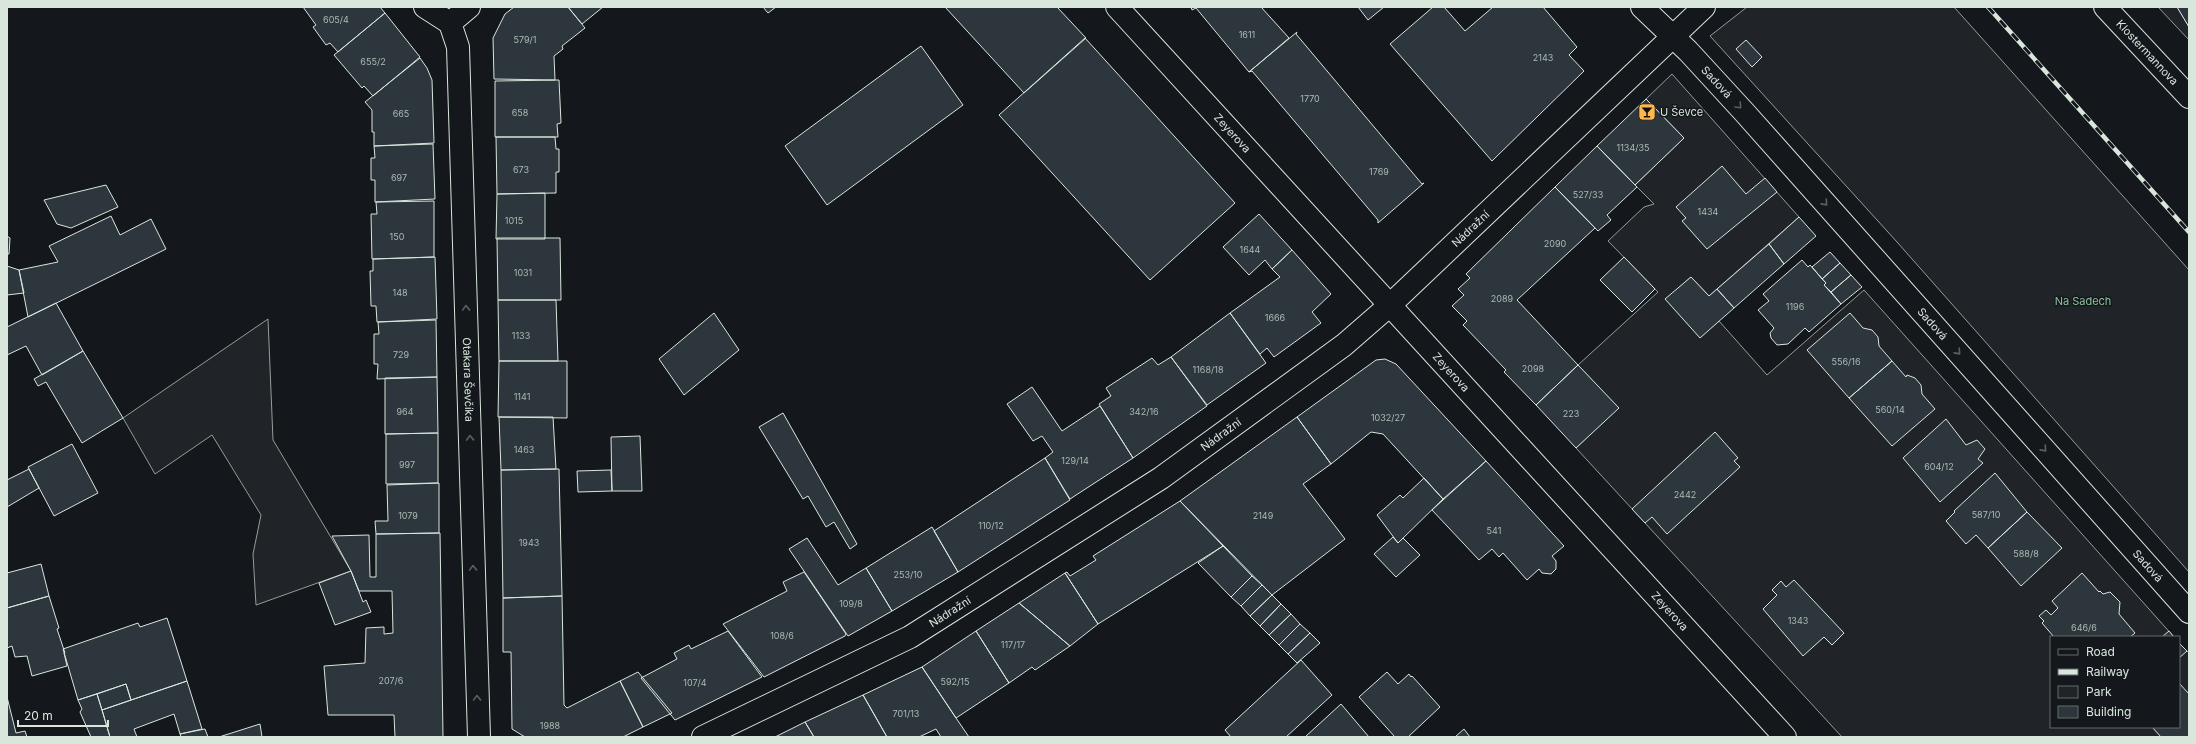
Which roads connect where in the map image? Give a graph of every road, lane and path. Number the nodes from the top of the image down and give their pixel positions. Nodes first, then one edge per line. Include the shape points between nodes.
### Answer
1 (425, 7) edge
2 (469, 7) edge
3 (1117, 7) edge
4 (1642, 7) edge
5 (1704, 7) edge
6 (2105, 7) edge
7 (450, 23) junction
8 (1672, 38) junction
9 (2189, 97) edge
10 (1390, 305) junction
11 (2189, 612) edge
12 (478, 737) edge
13 (703, 737) edge
14 (1785, 737) edge

1 - 7 street
2 - 7 street
3 - 10 street, Zeyerova
4 - 8 street
5 - 8 street, Nádražní
6 - 9 street, Klostermannova
12 -> 7 street, Otakara Ševčíka via 458,47
8 - 10 street, Nádražní
8 -> 11 street, Sadová via 1688,51 1745,113
10 - 13 street, Nádražní via 1344,345 1161,478 910,637
10 - 14 street, Zeyerova

